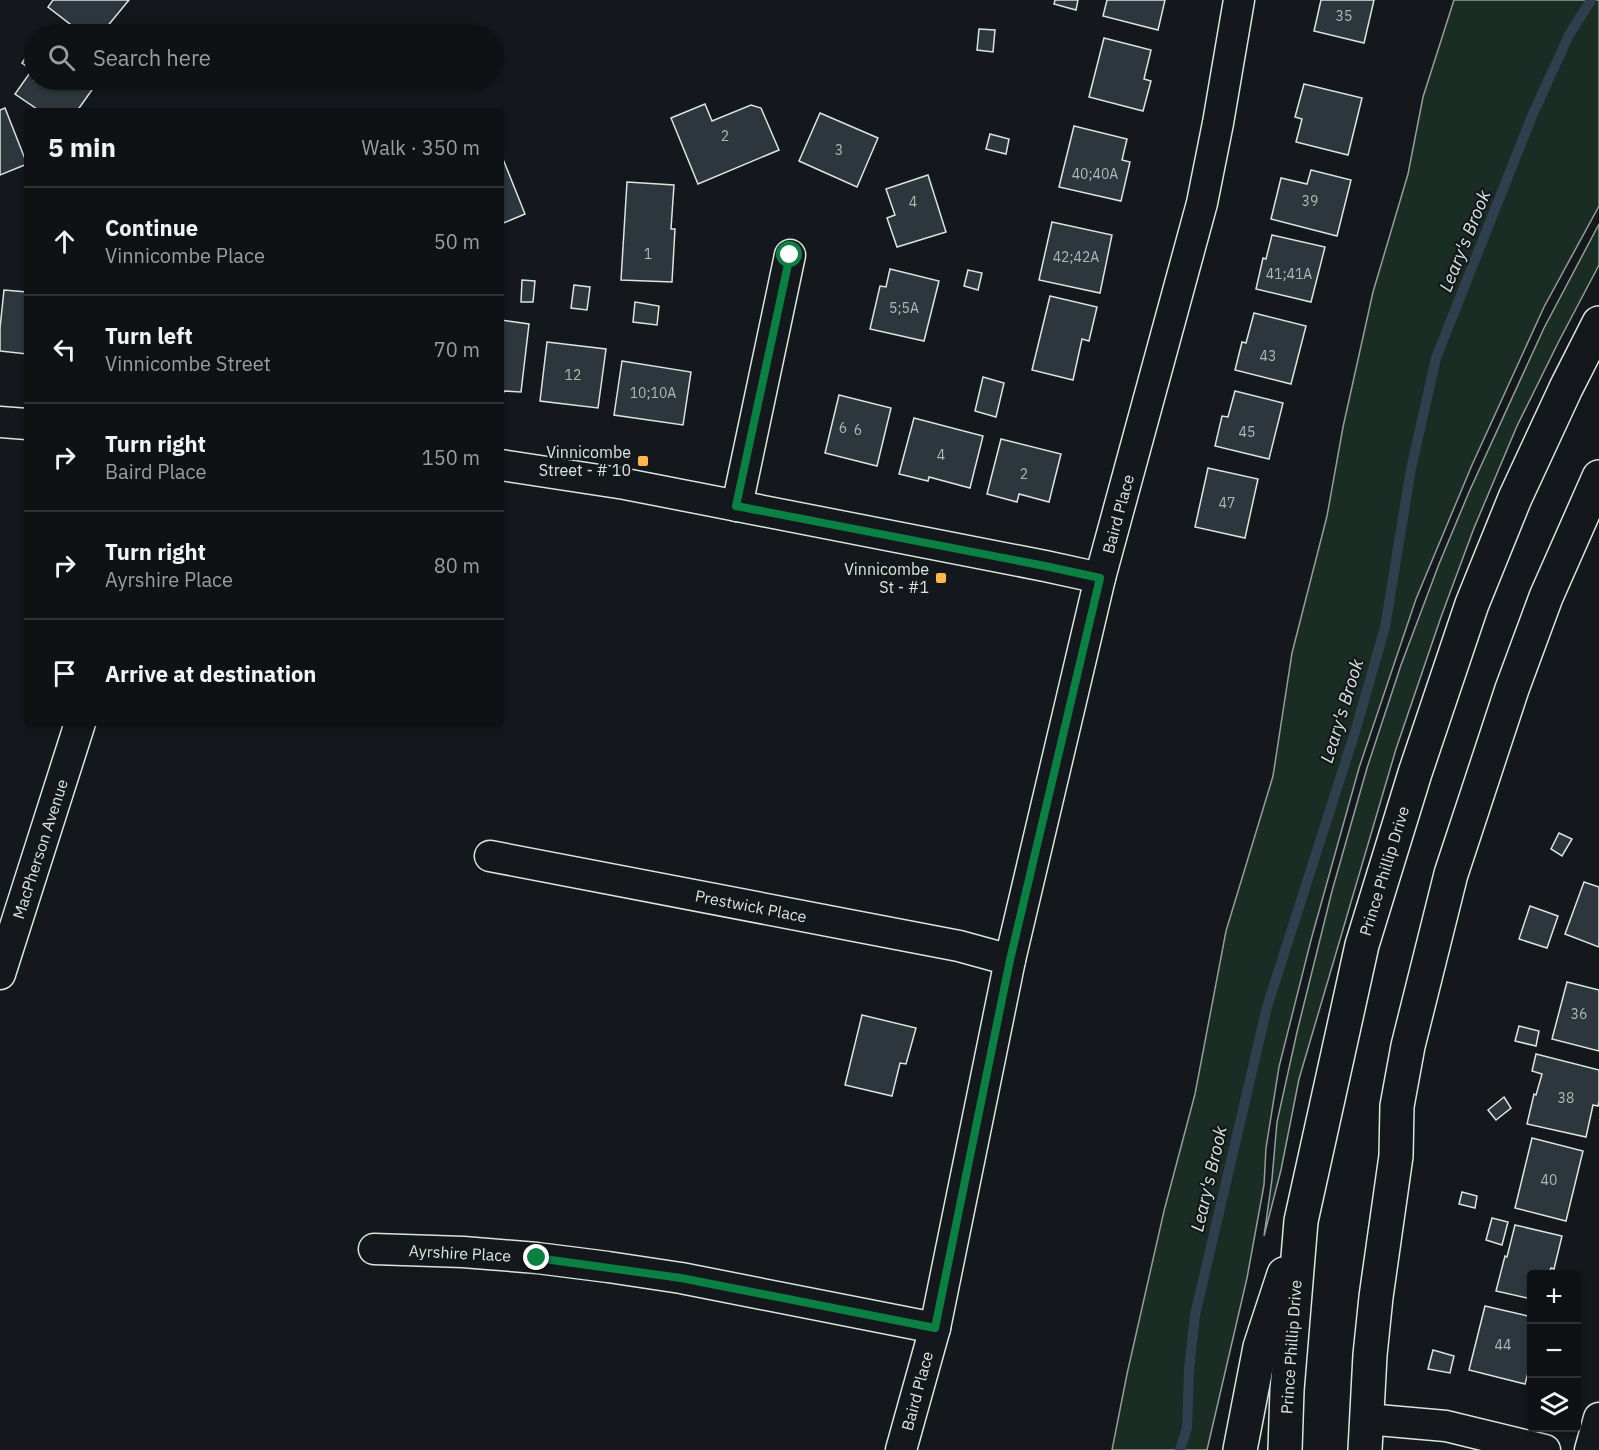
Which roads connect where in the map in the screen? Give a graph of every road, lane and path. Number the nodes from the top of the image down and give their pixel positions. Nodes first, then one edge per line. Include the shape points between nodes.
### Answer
1 (1239, 0) edge
2 (790, 255) dead end
3 (1599, 323) edge
4 (0, 422) edge
5 (24, 424) edge
6 (504, 465) edge
7 (1599, 477) edge
8 (736, 506) junction
9 (1100, 578) junction
10 (79, 726) edge
11 (490, 856) dead end
12 (1010, 960) junction
13 (0, 974) edge
14 (1301, 1221) junction
15 (374, 1249) dead end
16 (935, 1328) junction
17 (1599, 1418) edge
18 (1366, 1435) edge
19 (901, 1450) edge
20 (1240, 1450) edge
21 (1285, 1450) edge
22 (1545, 1450) edge
23 (1590, 1450) edge

1 - 9 street, Baird Place via 1202,203
2 - 8 street
3 - 14 main road, Prince Phillip Drive via 1515,498 1472,604 1415,773 1362,945
4 - 5 street
6 - 8 street
7 - 18 main road via 1546,597 1512,689 1451,874 1428,962 1397,1106 1396,1156 1376,1297
8 - 9 street
9 - 12 street, Baird Place
10 - 13 street, MacPherson Avenue
11 - 12 street, Prestwick Place via 959,946
12 - 16 street, Baird Place
14 - 20 main road via 1260,1347
14 - 21 main road, Prince Phillip Drive
15 - 16 street, Ayrshire Place via 516,1256 608,1267
16 - 19 street, Baird Place
17 - 23 street
18 - 22 street via 1446,1426

